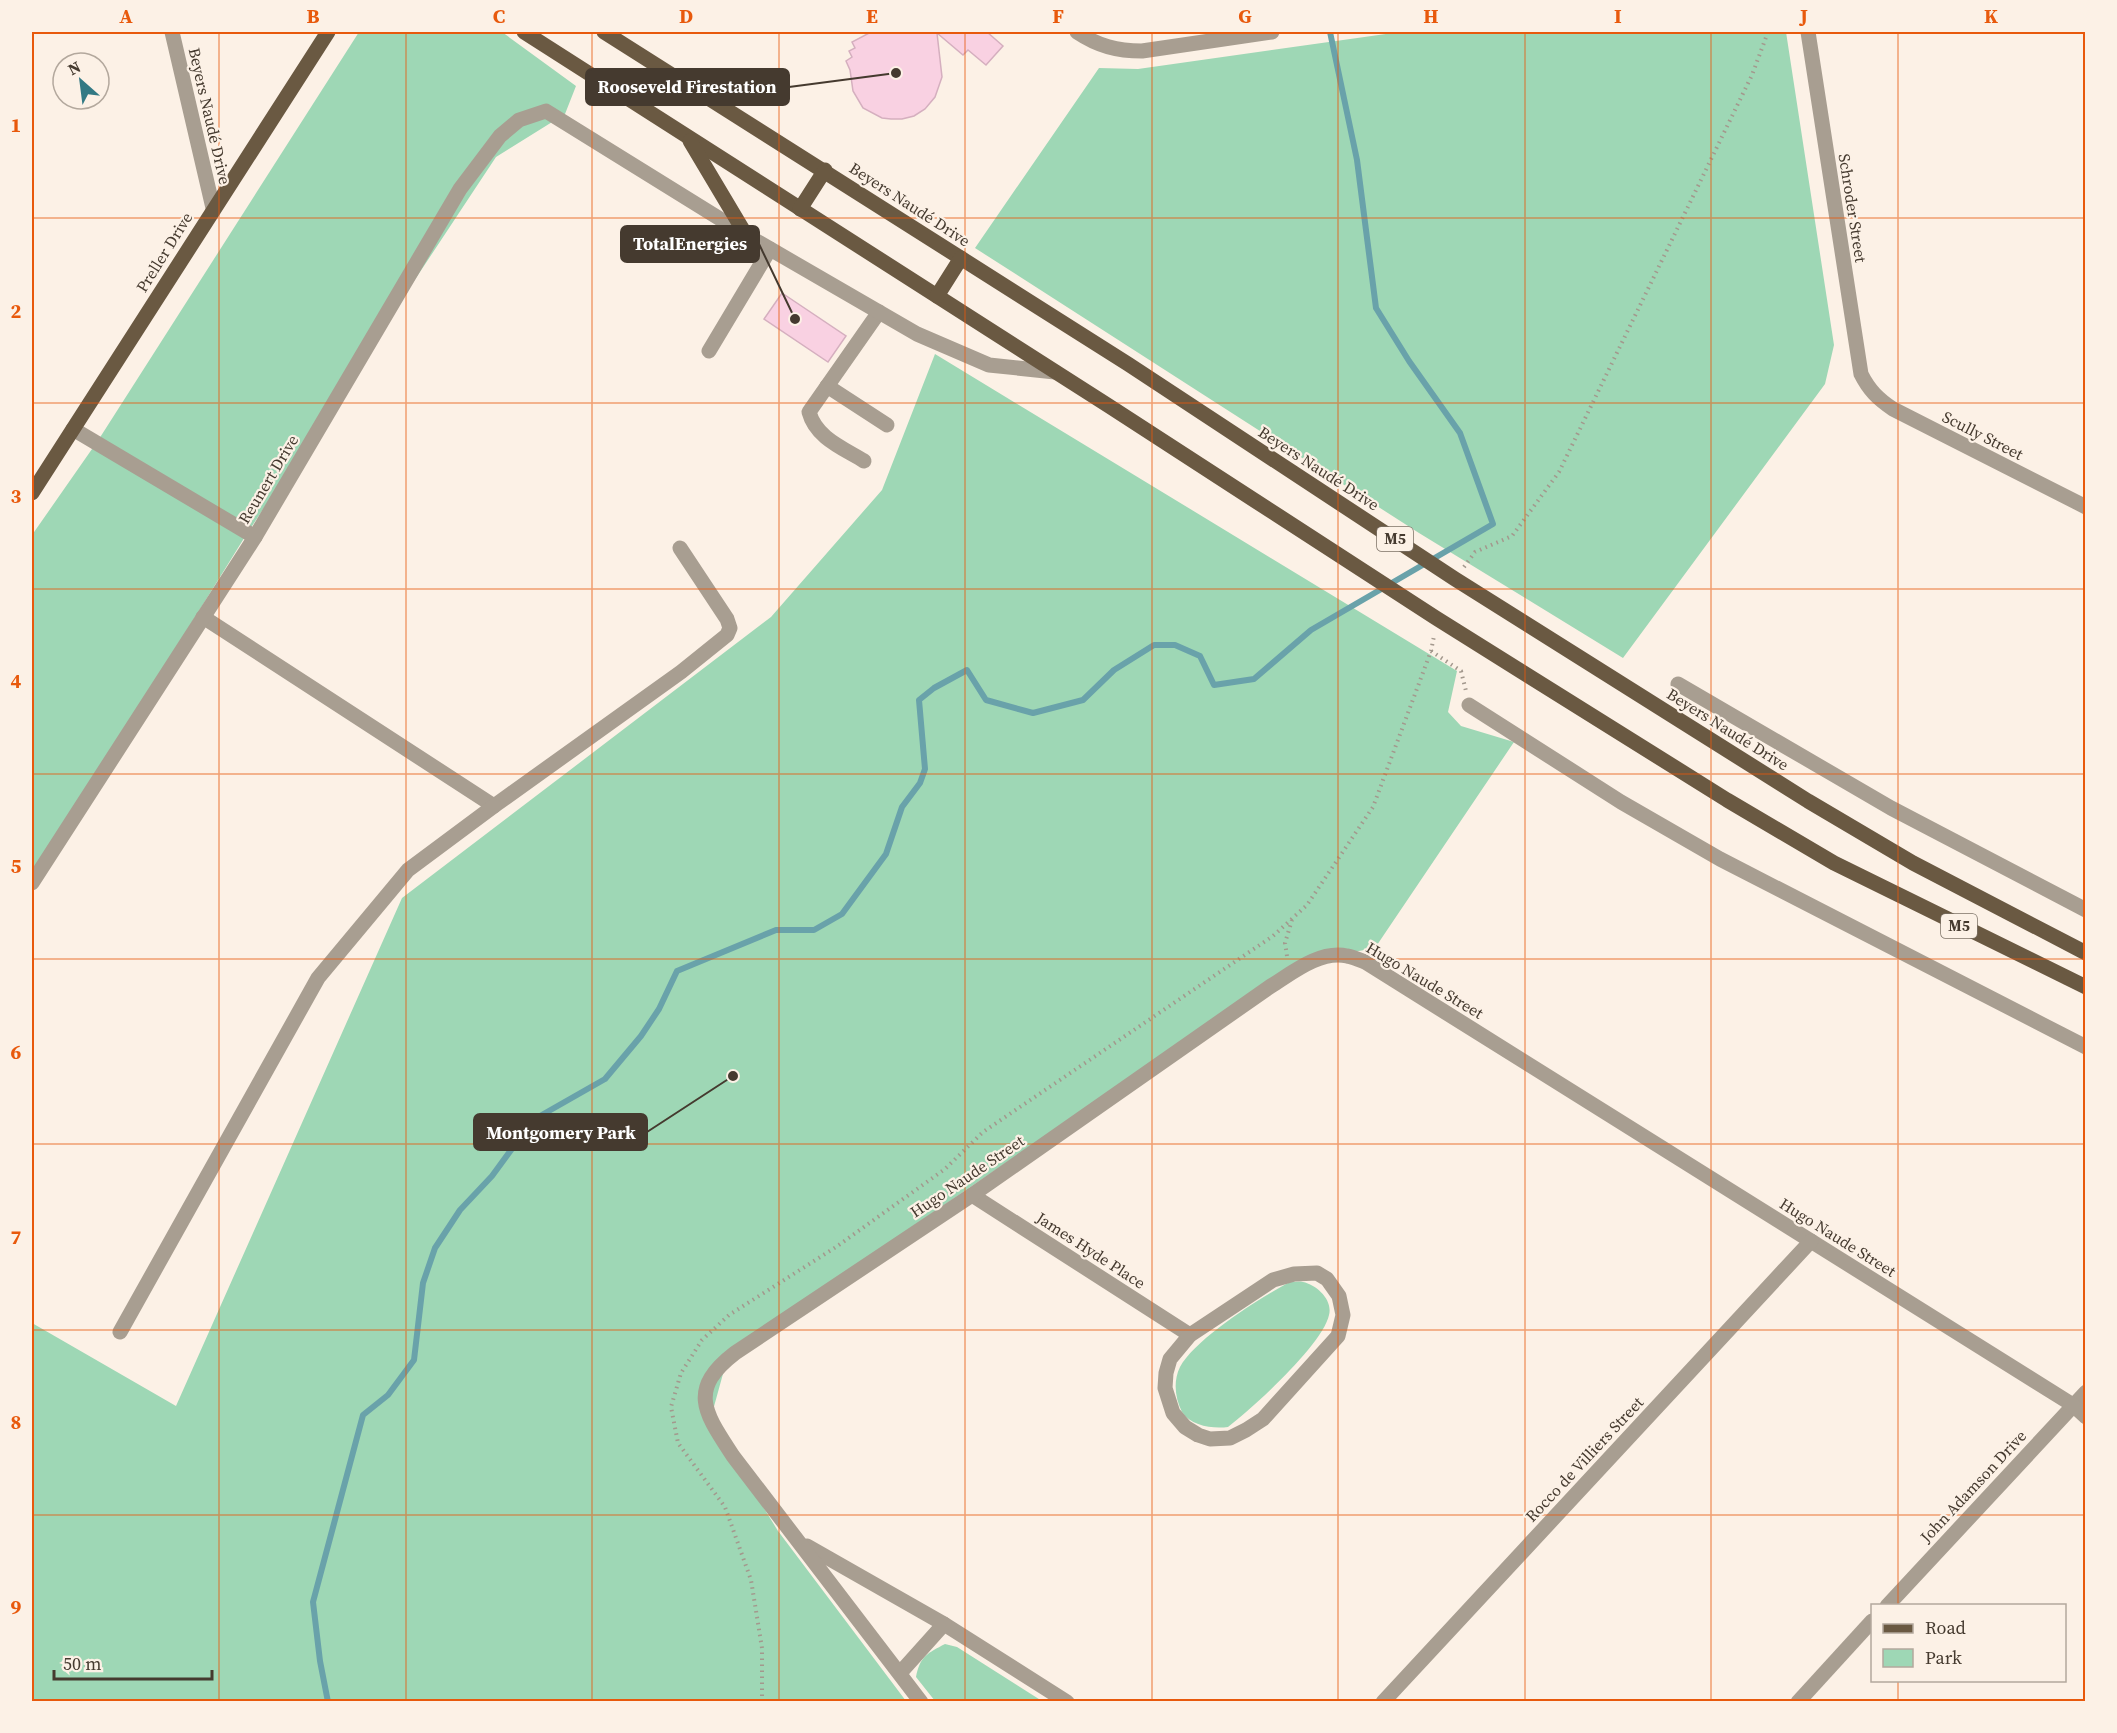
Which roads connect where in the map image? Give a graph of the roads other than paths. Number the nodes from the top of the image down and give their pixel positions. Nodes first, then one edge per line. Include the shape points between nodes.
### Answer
1 (172, 32) edge
2 (327, 32) edge
3 (524, 32) edge
4 (604, 32) edge
5 (1077, 32) edge
6 (1272, 32) edge
7 (1808, 32) edge
8 (689, 138) junction
9 (825, 170) junction
10 (213, 208) junction
11 (800, 210) junction
12 (746, 235) junction
13 (770, 249) junction
14 (961, 258) junction
15 (937, 296) junction
16 (879, 312) junction
17 (709, 351) dead end
18 (1055, 372) junction
19 (827, 386) junction
20 (1868, 388) joint
21 (887, 425) dead end
22 (73, 429) junction
23 (864, 461) dead end
24 (32, 493) edge
25 (2085, 507) edge
26 (255, 537) junction
27 (680, 548) dead end
28 (203, 617) junction
29 (1678, 684) dead end
30 (1469, 705) road end
31 (494, 806) junction
32 (32, 883) edge
33 (2085, 910) edge
34 (2085, 953) edge
35 (2085, 987) edge
36 (2085, 1047) edge
37 (972, 1195) junction
38 (1811, 1240) junction
39 (120, 1332) dead end
40 (1190, 1335) junction
41 (2085, 1392) edge
42 (2073, 1405) junction
43 (2085, 1417) edge
44 (800, 1542) junction
45 (1888, 1604) edge
46 (1871, 1622) edge
47 (944, 1624) junction
48 (900, 1673) junction
49 (921, 1701) edge
50 (1067, 1701) edge
51 (1383, 1701) edge
52 (1798, 1701) edge

1 - 10 street, Beyers Naudé Drive
2 - 10 main road, Preller Drive
3 - 8 main road, M5
4 - 9 main road, Beyers Naudé Drive / M5
5 - 6 street via 1110,49 1142,51
7 - 20 street, Schroder Street via 1861,374
8 - 11 main road, M5
8 - 12 main road
9 - 11 main road
9 - 14 main road, Beyers Naudé Drive / M5
10 - 22 main road, Preller Drive
11 - 15 main road, M5
12 - 13 street
12 - 26 street, Reunert Drive via 546,111 519,120 500,136 460,189
13 - 16 street
13 - 17 street
14 - 15 main road
14 - 34 main road, Beyers Naudé Drive / M5 via 1455,579 1808,801
15 - 18 main road, M5
16 - 18 street via 917,334 989,365
16 - 19 street
18 - 35 main road, M5 via 1717,794 1834,863
19 - 21 street
19 - 23 street via 809,412 812,421 820,433
20 - 25 street, Scully Street via 1893,409
22 - 24 main road, Preller Drive
22 - 26 street
26 - 28 street, Reunert Drive
27 - 31 street via 728,619 727,635
28 - 31 street
28 - 32 street, Reunert Drive
29 - 33 street, Beyers Naudé Drive via 1891,808
30 - 36 street via 1621,802 1720,859
31 - 39 street via 408,870 318,978
37 - 38 street, Hugo Naude Street via 1289,975 1315,960 1346,955 1365,962
37 - 40 street, James Hyde Place
37 - 44 street, Hugo Naude Street via 720,1365 711,1375 705,1398 714,1427
38 - 42 street, Hugo Naude Street
38 - 51 street, Rocco de Villiers Street
40 - 40 street via 1273,1280 1294,1274 1317,1273 1327,1280 1339,1296 1343,1315 1338,1336 1263,1419 1230,1438 1198,1436 1173,1413 1167,1399 1166,1372 1170,1359
41 - 42 street, John Adamson Drive
42 - 43 street, Hugo Naude Street
42 - 45 street, John Adamson Drive
44 - 47 street
44 - 48 street
46 - 52 street
47 - 48 street
47 - 50 street
48 - 49 street

